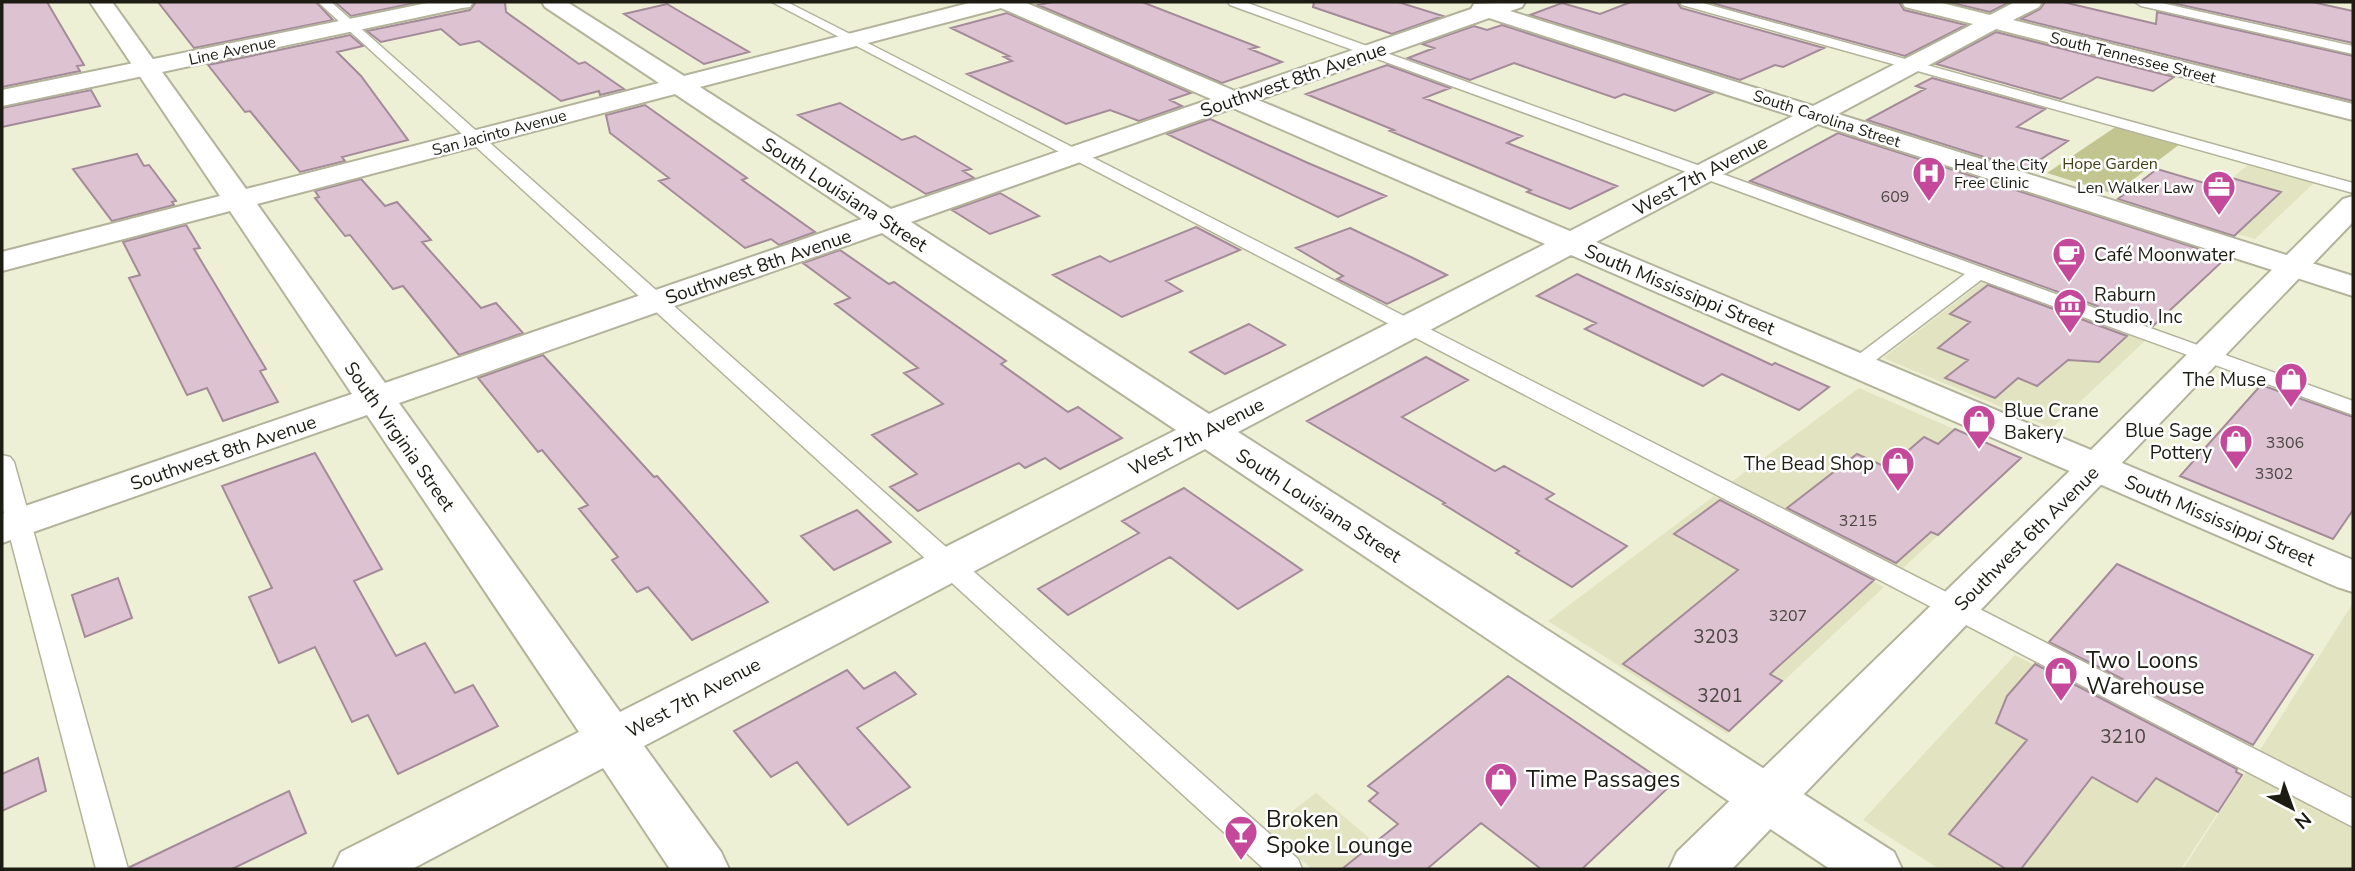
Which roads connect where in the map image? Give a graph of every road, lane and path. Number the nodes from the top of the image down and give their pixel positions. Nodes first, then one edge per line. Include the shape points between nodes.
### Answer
1 (100, 2) edge
2 (324, 2) edge
3 (462, 2) edge
4 (553, 2) edge
5 (778, 2) edge
6 (997, 2) edge
7 (1006, 2) edge
8 (1234, 2) edge
9 (1686, 2) edge
10 (1913, 2) edge
11 (2031, 2) edge
12 (2141, 2) edge
13 (1487, 5) edge
14 (1993, 22) junction
15 (349, 25) junction
16 (851, 40) junction
17 (2353, 50) edge
18 (1371, 52) junction
19 (1911, 64) junction
20 (145, 68) junction
21 (680, 85) junction
22 (2, 98) edge
23 (1235, 99) junction
24 (2353, 112) edge
25 (1815, 114) junction
26 (475, 138) junction
27 (1074, 155) junction
28 (1705, 173) junction
29 (2353, 188) edge
30 (237, 201) junction
31 (2353, 205) edge
32 (887, 221) junction
33 (1571, 243) junction
34 (2, 262) edge
35 (2292, 266) junction
36 (1979, 272) junction
37 (2353, 286) edge
38 (656, 301) junction
39 (1407, 327) junction
40 (2206, 354) junction
41 (1857, 365) junction
42 (375, 399) junction
43 (2353, 408) edge
44 (1206, 430) junction
45 (2, 462) edge
46 (2097, 467) junction
47 (10, 526) edge
48 (949, 563) junction
49 (2353, 577) edge
50 (1955, 610) junction
51 (611, 740) junction
52 (1766, 799) junction
53 (2353, 814) edge
54 (112, 869) edge
55 (361, 869) edge
56 (701, 869) edge
57 (1286, 869) edge
58 (1697, 869) edge
59 (1874, 869) edge

1 - 20 street, South Virginia Street
2 - 15 lane
3 - 15 street, Line Avenue
4 - 21 street, South Louisiana Street
5 - 16 lane
6 - 16 street, San Jacinto Avenue
7 - 23 street, South Mississippi Street
8 - 18 lane
9 - 19 lane
10 - 14 street, South Tennessee Street
11 - 14 street, West 7th Avenue
12 - 17 lane
13 - 18 street, Southwest 8th Avenue
13 - 25 street, South Carolina Street
14 - 19 street, West 7th Avenue
14 - 24 street, South Tennessee Street
15 - 20 street, Line Avenue
15 - 26 lane
16 - 21 street, San Jacinto Avenue
16 - 27 lane
18 - 23 street, Southwest 8th Avenue
18 - 28 lane
19 - 25 street, West 7th Avenue
19 - 29 lane
20 - 22 street, Line Avenue
20 - 30 street, South Virginia Street
21 - 26 street, San Jacinto Avenue
21 - 32 street, South Louisiana Street
23 - 27 street, Southwest 8th Avenue
23 - 33 street, South Mississippi Street
25 - 28 street, West 7th Avenue
25 - 35 street, South Carolina Street
26 - 30 street, San Jacinto Avenue
26 - 38 lane
27 - 32 street, Southwest 8th Avenue
27 - 39 lane
28 - 33 street, West 7th Avenue
28 - 36 lane
30 - 34 street, San Jacinto Avenue
30 - 42 street, South Virginia Street
31 - 35 street, Southwest 6th Avenue
32 - 38 street, Southwest 8th Avenue
32 - 44 street, South Louisiana Street
33 - 39 street, West 7th Avenue
33 - 41 street, South Mississippi Street
35 - 37 street, South Carolina Street
35 - 40 street, Southwest 6th Avenue
36 - 40 lane
36 - 41 lane
38 - 42 street, Southwest 8th Avenue
38 - 48 lane
39 - 44 street, West 7th Avenue
39 - 50 lane
40 - 43 lane
40 - 46 street, Southwest 6th Avenue
41 - 46 street, South Mississippi Street
42 - 47 street, Southwest 8th Avenue
42 - 51 street, South Virginia Street
44 - 48 street, West 7th Avenue
44 - 52 street, South Louisiana Street
45 - 47 lane
46 - 49 street, South Mississippi Street
46 - 50 street, Southwest 6th Avenue
47 - 54 lane
48 - 51 street, West 7th Avenue
48 - 57 lane
50 - 52 street, Southwest 6th Avenue
50 - 53 lane
51 - 55 street, West 7th Avenue
51 - 56 street, South Virginia Street
52 - 58 street, Southwest 6th Avenue
52 - 59 street, South Louisiana Street

